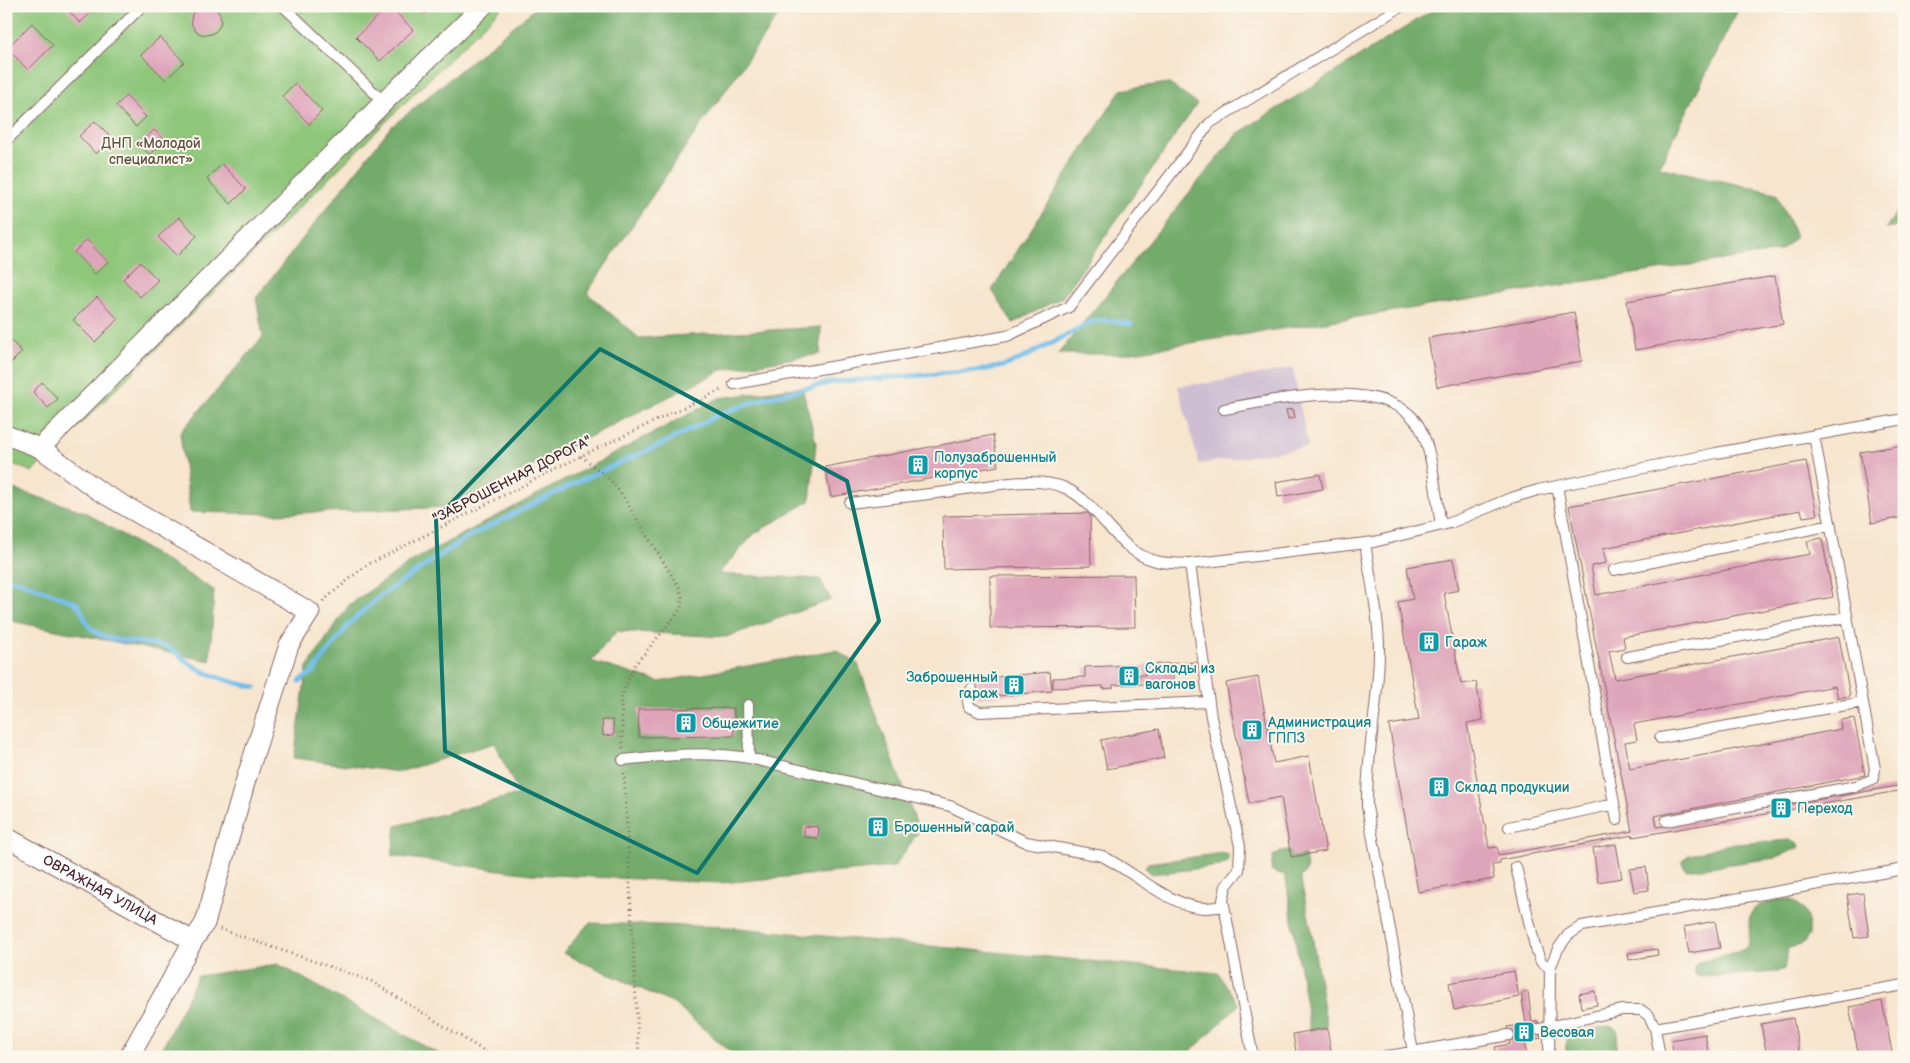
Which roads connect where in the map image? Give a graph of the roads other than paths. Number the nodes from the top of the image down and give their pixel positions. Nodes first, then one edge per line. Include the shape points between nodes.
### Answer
1 (142, 6) edge
2 (284, 6) edge
3 (483, 6) edge
4 (1402, 6) edge
5 (384, 102) junction
6 (6, 141) edge
7 (734, 384) road end
8 (1224, 409) dead end
9 (1904, 419) edge
10 (6, 435) edge
11 (1814, 435) junction
12 (40, 448) junction
13 (1557, 486) junction
14 (850, 503) dead end
15 (1441, 525) junction
16 (1831, 525) junction
17 (1364, 543) junction
18 (1190, 564) junction
19 (1614, 570) dead end
20 (1847, 617) junction
21 (1627, 657) dead end
22 (972, 689) dead end
23 (1208, 702) junction
24 (1863, 702) junction
25 (748, 706) dead end
26 (1660, 738) dead end
27 (749, 758) junction
28 (623, 760) road end
29 (1614, 804) junction
30 (1617, 820) dead end
31 (1666, 821) dead end
32 (1509, 828) dead end
33 (6, 838) edge
34 (1516, 867) dead end
35 (1904, 869) edge
36 (1223, 906) junction
37 (193, 942) junction
38 (1550, 968) junction
39 (1904, 985) edge
40 (1545, 1028) junction
41 (1655, 1028) junction
42 (1509, 1035) dead end
43 (1414, 1054) edge
44 (129, 1057) edge
45 (1253, 1057) edge
46 (1383, 1057) edge
47 (1549, 1057) edge
48 (1660, 1057) edge

1 - 6 lane
2 - 5 lane
3 - 5 street
4 - 7 lane via 1210,123 1069,307 1007,336
5 - 12 street
8 - 15 lane via 1308,396 1362,395 1394,404 1409,413 1424,437
9 - 11 lane
10 - 12 street
11 - 13 lane
11 - 16 lane
12 - 37 street via 99,491 310,612 289,645 205,923
13 - 15 lane via 1511,498
13 - 29 lane
14 - 18 lane via 1002,484 1049,484 1064,487 1079,496 1132,550 1156,561
15 - 17 lane
16 - 19 lane
16 - 20 lane
17 - 18 lane
17 - 43 lane via 1376,611 1379,651 1367,774 1368,807
18 - 23 lane
20 - 21 lane
20 - 24 lane
22 - 23 lane via 967,696 969,706 980,712
23 - 36 lane via 1240,846 1239,870 1226,886
24 - 26 lane
24 - 31 lane via 1875,770 1869,782
25 - 27 lane
27 - 28 lane via 723,754 675,754
27 - 36 lane via 950,806 1026,842 1102,856 1185,904 1203,908
29 - 30 lane
29 - 32 lane
33 - 37 street, ОВРАЖНАЯ УЛИЦА
34 - 38 lane via 1535,946 1541,962
35 - 38 lane via 1582,926 1568,935
36 - 45 lane
37 - 44 street
38 - 40 lane
39 - 41 lane
40 - 41 lane via 1622,1010 1641,1010 1649,1016
40 - 47 lane
41 - 48 lane
42 - 43 lane
43 - 46 lane

